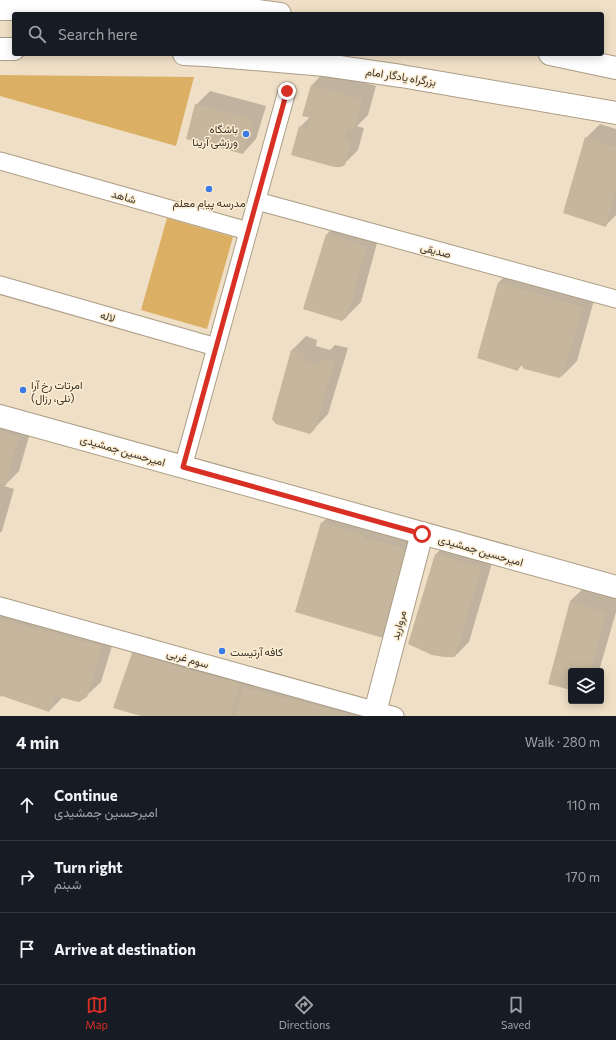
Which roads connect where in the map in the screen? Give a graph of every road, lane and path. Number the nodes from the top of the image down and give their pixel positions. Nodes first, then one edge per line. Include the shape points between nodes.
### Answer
1 (176, 0) edge
2 (0, 9) edge
3 (243, 9) junction
4 (265, 12) edge
5 (0, 49) edge
6 (12, 50) edge
7 (217, 56) edge
8 (559, 56) edge
9 (616, 68) edge
10 (287, 91) dead end
11 (616, 114) edge
12 (0, 161) edge
13 (256, 201) junction
14 (248, 231) junction
15 (0, 285) edge
16 (616, 299) edge
17 (216, 347) junction
18 (0, 416) edge
19 (183, 467) junction
20 (422, 534) junction
21 (616, 588) edge
22 (0, 606) edge
23 (381, 714) edge

1 - 3 main road
2 - 3 main road
3 - 4 main road
5 - 6 main road
7 - 11 main road, بزرگراه یادگار امام via 325,65 401,76
8 - 9 main road
10 - 13 street
12 - 14 street, شاهد
13 - 14 street
13 - 16 street, صدیقی
14 - 17 street
15 - 17 street, لاله
17 - 19 street
18 - 19 main road, امیرحسین جمشیدی
19 - 20 main road, امیرحسین جمشیدی
20 - 21 main road, امیرحسین جمشیدی
20 - 23 main road, مروارید
22 - 23 street, سوم غربی

